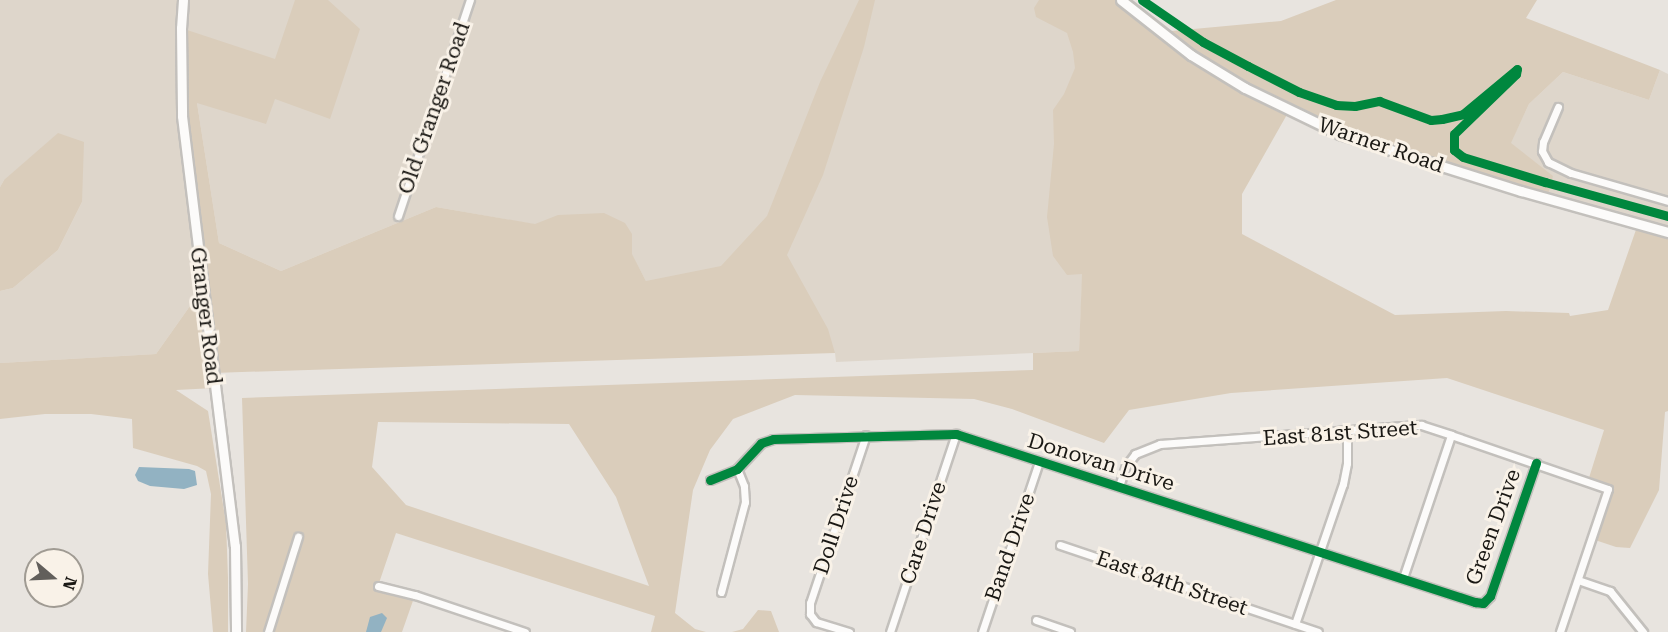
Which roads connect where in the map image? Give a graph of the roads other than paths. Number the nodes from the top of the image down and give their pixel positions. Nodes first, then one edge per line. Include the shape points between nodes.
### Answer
1 (183, 0) edge
2 (470, 0) edge
3 (1121, 0) edge
4 (1558, 107) dead end
5 (1668, 201) edge
6 (398, 216) dead end
7 (1668, 232) edge
8 (1347, 432) junction
9 (956, 434) junction
10 (866, 435) junction
11 (1451, 435) junction
12 (1039, 462) junction
13 (1536, 463) junction
14 (737, 469) junction
15 (710, 480) dead end
16 (1119, 486) junction
17 (298, 537) dead end
18 (1060, 545) dead end
19 (1320, 551) junction
20 (1403, 578) junction
21 (1578, 580) junction
22 (378, 586) dead end
23 (721, 592) dead end
24 (1483, 603) joint
25 (1036, 620) dead end
26 (1295, 624) junction
27 (1305, 630) edge
28 (236, 632) edge
29 (268, 632) edge
30 (525, 632) edge
31 (849, 632) edge
32 (890, 632) edge
33 (982, 632) edge
34 (1070, 632) edge
35 (1317, 632) edge
36 (1560, 632) edge
37 (1643, 632) edge

1 - 28 main road, Granger Road via 182,116 235,546
2 - 6 street, Old Granger Road
3 - 7 main road, Warner Road via 1191,55 1245,88 1340,134
4 - 5 street via 1543,142 1542,151 1548,162 1571,173
8 - 11 street, East 81st Street via 1421,425
8 - 16 street, East 81st Street via 1160,444 1135,454
8 - 19 street via 1343,484
9 - 10 street, Donovan Drive
9 - 12 street, Donovan Drive
9 - 32 street, Care Drive
10 - 14 street, Donovan Drive via 772,439 761,443
10 - 31 street, Doll Drive via 810,603 810,614 816,622
11 - 13 street, East 81st Street
11 - 20 street
12 - 16 street, Donovan Drive
12 - 33 street, Band Drive
13 - 21 street, East 81st Street via 1608,489
13 - 24 street, Green Drive via 1490,596
14 - 15 street, Donovan Drive
14 - 23 street via 745,502
16 - 19 street, Donovan Drive
17 - 29 street
18 - 26 street, East 84th Street
19 - 20 street, Donovan Drive
19 - 26 street
20 - 24 street, Donovan Drive
21 - 36 street
21 - 37 street via 1611,591
22 - 30 street
25 - 34 street
26 - 27 street, East 84th Street
27 - 35 street, East 84th Street

